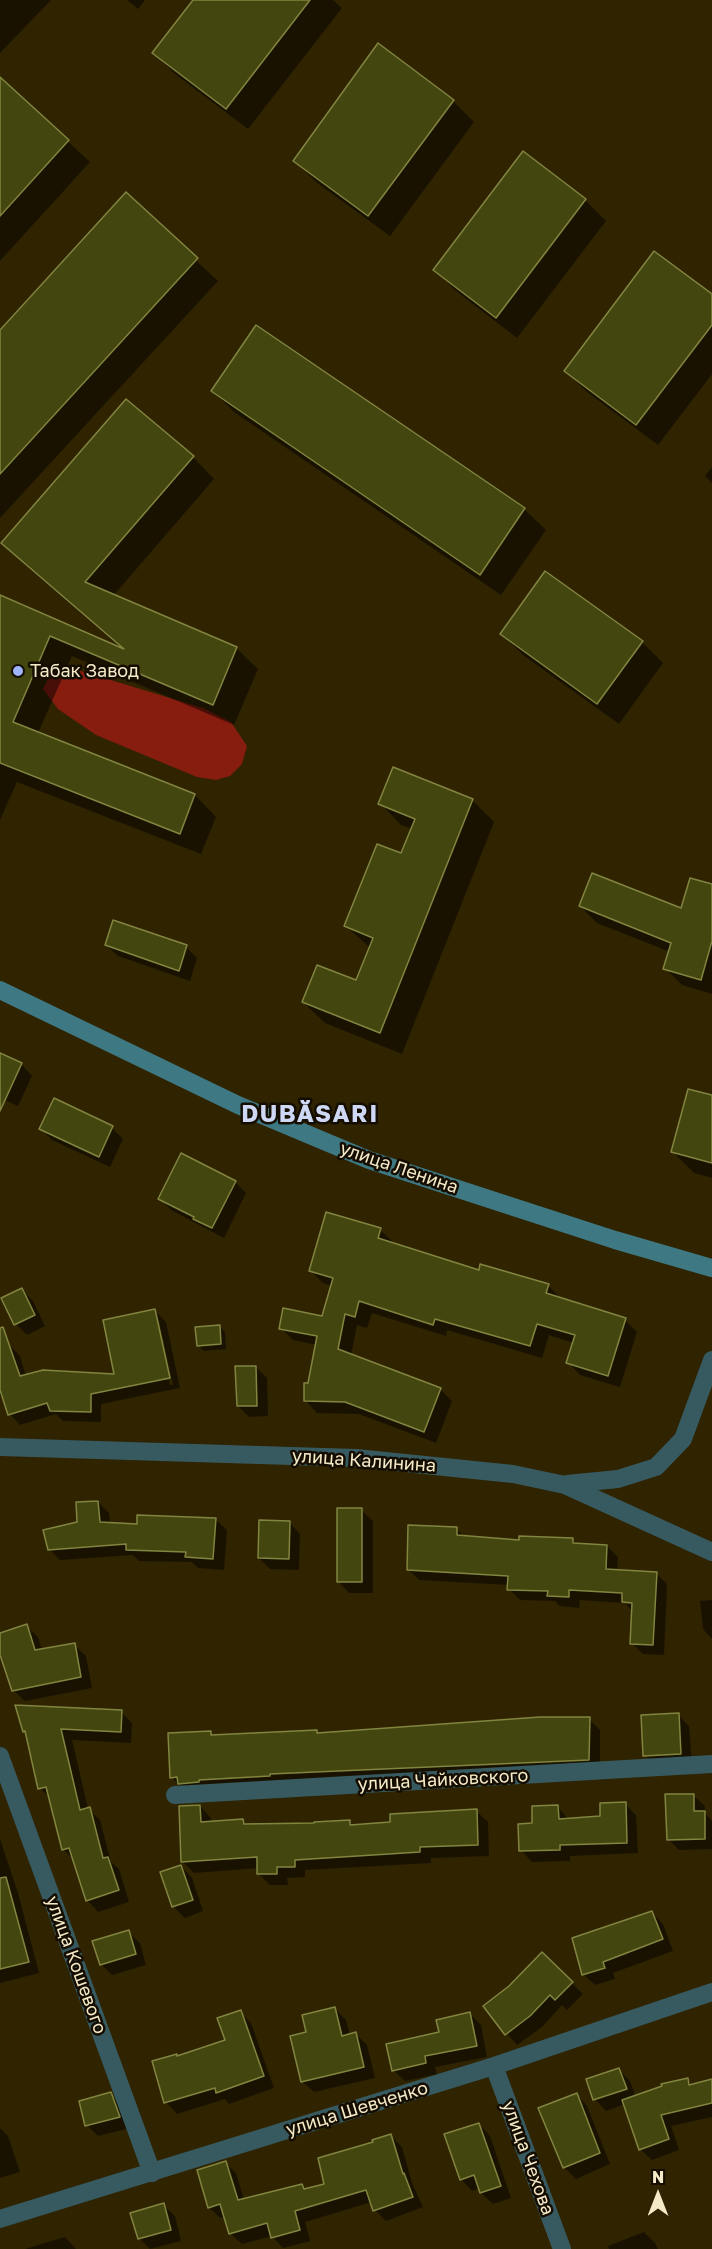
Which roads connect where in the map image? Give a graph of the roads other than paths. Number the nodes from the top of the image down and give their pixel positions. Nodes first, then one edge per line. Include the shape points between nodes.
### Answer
1 (0, 990) edge
2 (712, 1269) edge
3 (712, 1360) edge
4 (0, 1447) edge
5 (566, 1485) junction
6 (712, 1552) edge
7 (0, 1756) edge
8 (712, 1764) edge
9 (175, 1795) dead end
10 (712, 1992) edge
11 (494, 2066) junction
12 (152, 2173) junction
13 (0, 2219) edge
14 (562, 2249) edge

1 - 2 street, улица Ленина via 238,1105 369,1160
3 - 5 street via 683,1439 656,1467 618,1479
4 - 5 street, улица Калинина via 356,1458 513,1474
5 - 6 street, улица Калинина
7 - 12 street, улица Кошевого
8 - 9 street, улица Чайковского
10 - 11 street, улица Шевченко
11 - 12 street, улица Шевченко
11 - 14 street, улица Чехова
12 - 13 street, улица Шевченко

